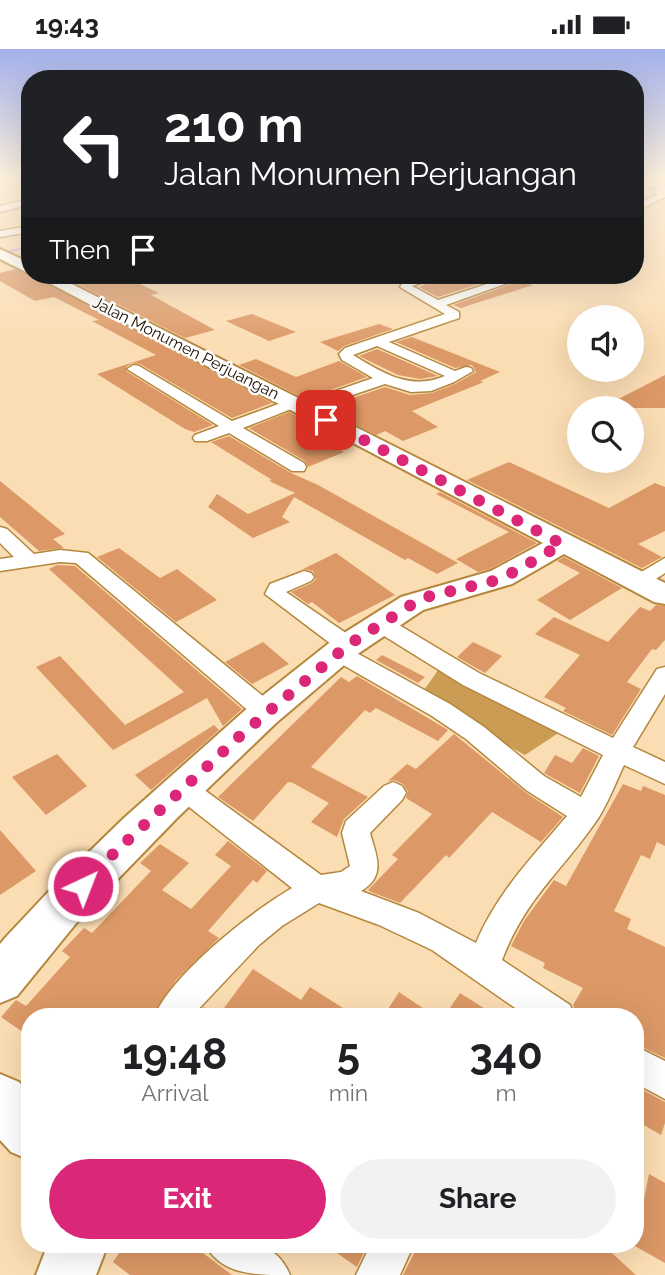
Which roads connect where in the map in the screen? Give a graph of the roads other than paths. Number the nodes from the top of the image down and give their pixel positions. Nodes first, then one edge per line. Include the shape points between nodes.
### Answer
1 (3, 255) edge
2 (21, 264) edge
3 (60, 284) edge
4 (408, 284) edge
5 (496, 284) edge
6 (438, 304) junction
7 (377, 341) junction
8 (134, 369) dead end
9 (372, 372) junction
10 (387, 378) junction
11 (298, 405) junction
12 (230, 427) junction
13 (201, 438) dead end
14 (298, 467) dead end
15 (0, 533) edge
16 (562, 544) junction
17 (29, 560) junction
18 (665, 564) edge
19 (0, 565) edge
20 (304, 577) dead end
21 (638, 582) junction
22 (665, 595) edge
23 (381, 624) junction
24 (344, 649) junction
25 (665, 675) edge
26 (266, 712) junction
27 (618, 751) junction
28 (665, 774) edge
29 (183, 788) junction
30 (393, 793) dead end
31 (586, 814) junction
32 (316, 889) junction
33 (483, 966) junction
34 (0, 980) edge
35 (177, 1008) edge
36 (533, 1008) edge
37 (644, 1068) edge
38 (665, 1080) edge
39 (0, 1101) edge
40 (21, 1123) edge
41 (75, 1253) edge
42 (238, 1253) edge
43 (389, 1253) edge
44 (66, 1275) edge
45 (269, 1275) edge
46 (377, 1275) edge

1 - 2 street
3 - 11 street, Jalan Monumen Perjuangan
4 - 6 street
5 - 6 street
6 - 7 street via 455,315
7 - 9 street via 346,354
7 - 10 street via 461,373 420,388
8 - 12 street
9 - 10 street
9 - 11 street
10 - 11 street
11 - 12 street
11 - 16 street, Jalan Monumen Perjuangan
12 - 13 street
12 - 14 street
15 - 17 street
16 - 21 street, Jalan Monumen Perjuangan
16 - 23 street via 493,581 422,598
17 - 19 street
17 - 26 street via 81,557
18 - 21 street
20 - 24 street via 277,588 275,594
21 - 22 street, Jalan Monumen Perjuangan
23 - 24 street
23 - 27 street via 471,679
24 - 26 street
24 - 31 street via 475,733 535,783
25 - 27 street
26 - 29 street
27 - 28 street
27 - 31 street
29 - 32 street
29 - 34 street via 116,851
30 - 32 street via 356,829 364,857 361,874 353,882
31 - 33 street via 520,892
32 - 33 street via 373,907
32 - 35 street via 248,935
33 - 36 street
37 - 38 street
39 - 40 street
41 - 44 street
42 - 45 street
43 - 46 street

